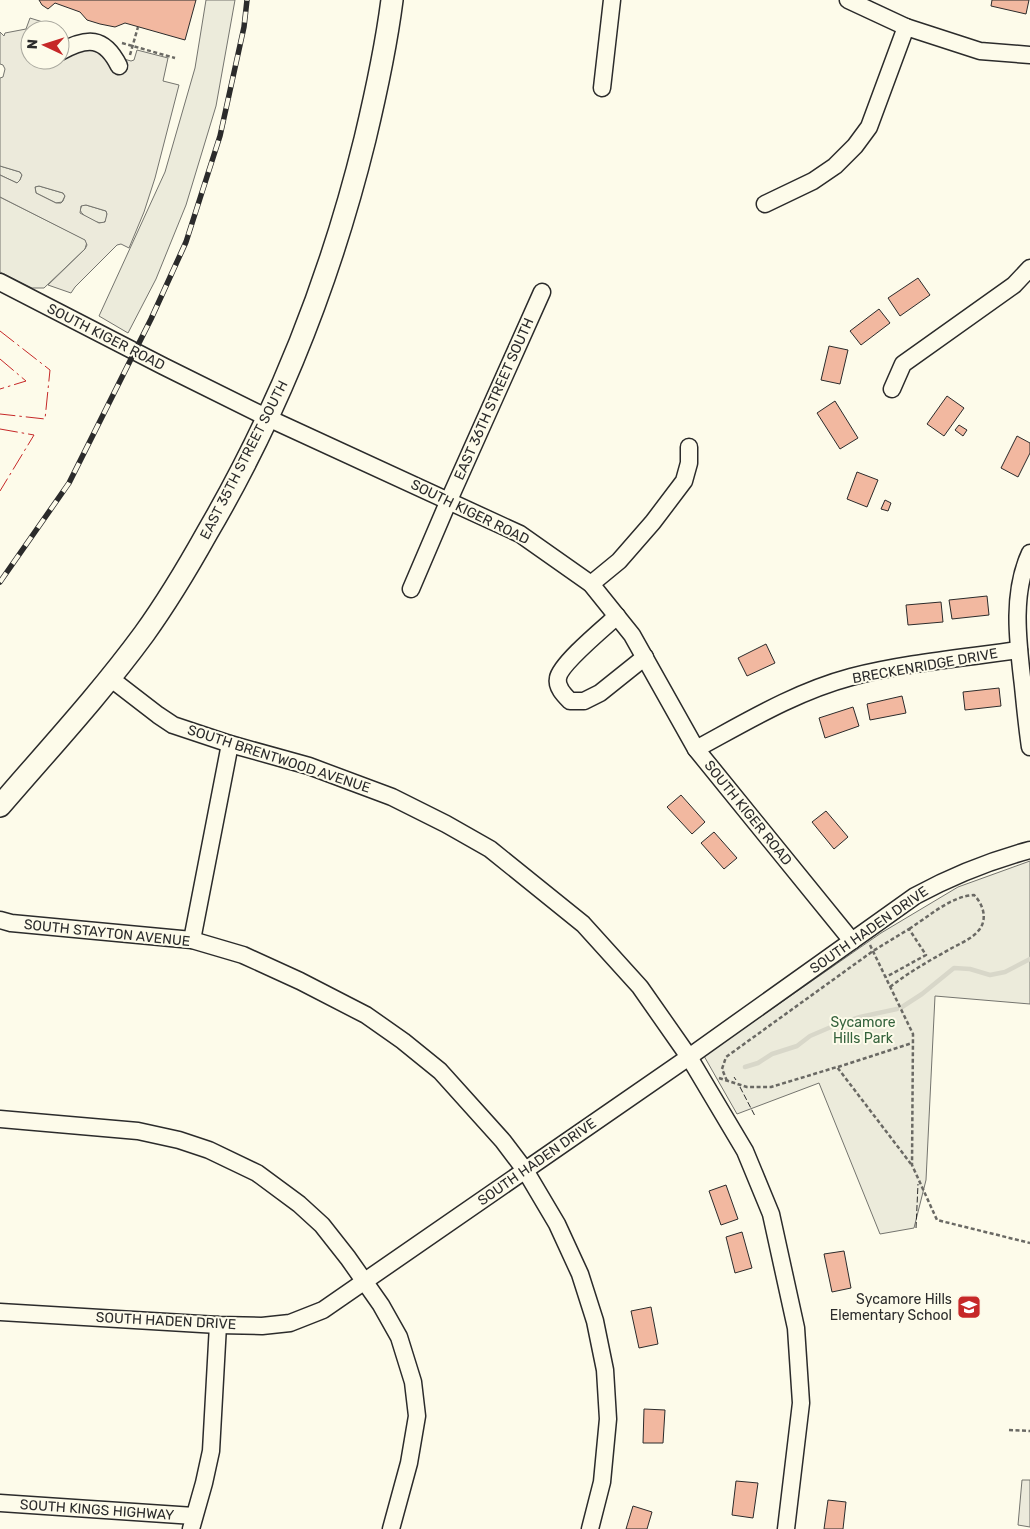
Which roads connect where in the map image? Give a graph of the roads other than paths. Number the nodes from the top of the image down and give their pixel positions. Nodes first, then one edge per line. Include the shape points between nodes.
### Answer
1 (392, 0) edge
2 (612, 0) edge
3 (848, 0) edge
4 (906, 27) junction
5 (70, 46) edge
6 (1030, 55) edge
7 (121, 60) road end
8 (602, 88) dead end
9 (765, 204) dead end
10 (1030, 268) edge
11 (0, 282) edge
12 (542, 292) dead end
13 (892, 389) dead end
14 (268, 418) junction
15 (689, 447) dead end
16 (449, 500) junction
17 (1030, 553) edge
18 (591, 584) junction
19 (411, 589) dead end
20 (617, 616) junction
21 (1019, 650) junction
22 (645, 657) junction
23 (110, 678) junction
24 (230, 744) junction
25 (1030, 747) edge
26 (696, 749) junction
27 (0, 806) edge
28 (1030, 850) edge
29 (0, 920) edge
30 (192, 940) junction
31 (852, 941) junction
32 (689, 1056) junction
33 (0, 1119) edge
34 (525, 1170) junction
35 (364, 1282) junction
36 (0, 1312) edge
37 (218, 1325) junction
38 (0, 1503) edge
39 (192, 1523) edge
40 (391, 1529) edge
41 (590, 1529) edge
42 (786, 1529) edge

1 - 14 main road, EAST 35TH STREET SOUTH via 377,88 353,189 330,263
2 - 8 street
3 - 4 street
4 - 6 street via 980,51
4 - 9 street via 869,127 855,146 835,166 812,181
5 - 7 street via 84,41 97,43
10 - 13 street via 1014,285 902,364
11 - 14 street, SOUTH KIGER ROAD
12 - 16 street, EAST 36TH STREET SOUTH
14 - 16 street, SOUTH KIGER ROAD
14 - 23 main road, EAST 35TH STREET SOUTH via 187,568
15 - 18 street via 684,481 619,561
16 - 18 street, SOUTH KIGER ROAD via 520,534
16 - 19 street, EAST 36TH STREET SOUTH
17 - 21 street via 1018,600
18 - 20 street, SOUTH KIGER ROAD
20 - 22 street, SOUTH KIGER ROAD
20 - 22 street via 563,667 557,678 561,691 570,701 584,701 600,693
21 - 25 street
21 - 26 street, BRECKENRIDGE DRIVE via 850,678 785,701
22 - 26 street, SOUTH KIGER ROAD
23 - 24 street, SOUTH BRENTWOOD AVENUE via 174,725
23 - 27 main road, EAST 35TH STREET SOUTH
24 - 30 street
24 - 32 street, SOUTH BRENTWOOD AVENUE via 309,766 392,797 490,849 583,924 640,987
26 - 31 street, SOUTH KIGER ROAD
28 - 31 street, SOUTH HADEN DRIVE via 940,882
29 - 30 street, SOUTH STAYTON AVENUE
30 - 34 street, SOUTH STAYTON AVENUE via 242,955 366,1015 440,1072
31 - 32 street, SOUTH HADEN DRIVE
32 - 34 street, SOUTH HADEN DRIVE
32 - 42 street, SOUTH BRENTWOOD AVENUE via 745,1151 771,1214 796,1328 800,1403
33 - 35 street via 138,1131 209,1150 257,1173 299,1204 322,1225
34 - 35 street, SOUTH HADEN DRIVE
34 - 41 street, SOUTH STAYTON AVENUE via 557,1224 580,1274 595,1321 605,1370 608,1419 602,1482
35 - 37 street, SOUTH HADEN DRIVE via 323,1310 290,1322 262,1326
35 - 40 street via 381,1304 399,1337 413,1382 414,1435
36 - 37 street, SOUTH HADEN DRIVE
37 - 39 street via 211,1451
38 - 39 street, SOUTH KINGS HIGHWAY

